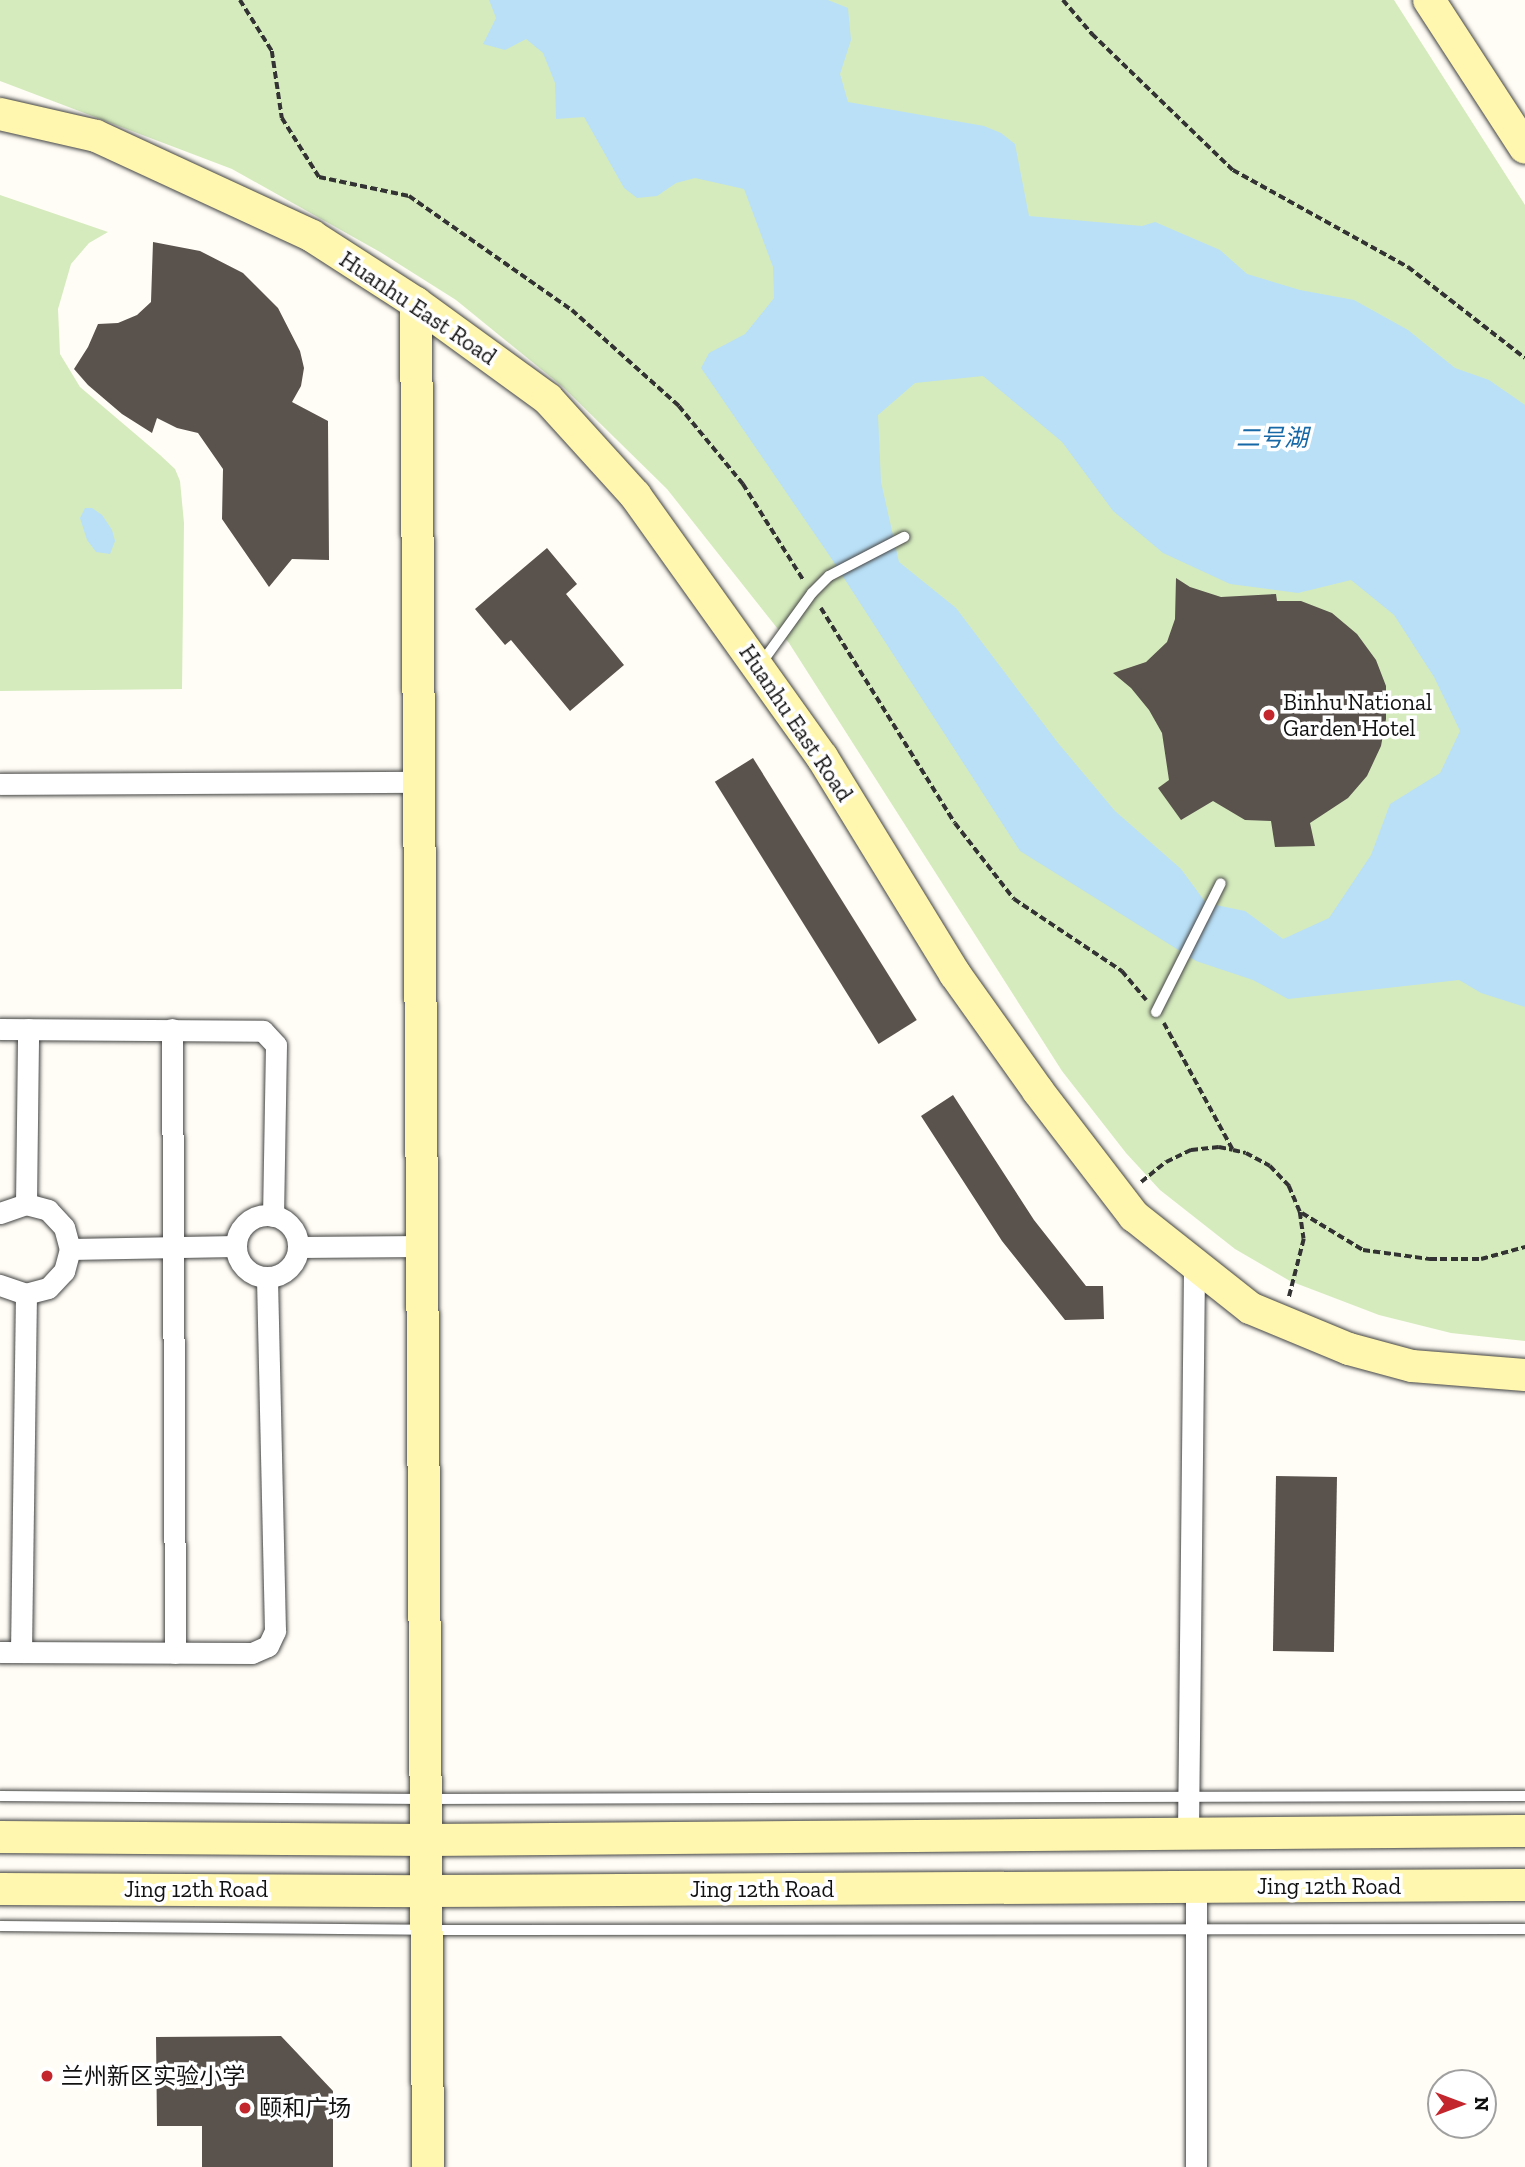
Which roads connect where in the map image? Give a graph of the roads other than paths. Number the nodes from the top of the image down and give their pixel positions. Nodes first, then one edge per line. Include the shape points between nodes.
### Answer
1 (1429, 0) edge
2 (0, 114) edge
3 (1525, 148) edge
4 (416, 303) junction
5 (904, 537) dead end
6 (758, 667) junction
7 (419, 782) junction
8 (0, 785) edge
9 (1221, 883) dead end
10 (1156, 1012) road end
11 (0, 1029) edge
12 (28, 1029) junction
13 (172, 1029) junction
14 (26, 1204) junction
15 (0, 1213) edge
16 (273, 1216) junction
17 (236, 1246) junction
18 (422, 1246) junction
19 (174, 1247) junction
20 (299, 1247) junction
21 (70, 1249) junction
22 (1194, 1265) junction
23 (267, 1278) junction
24 (0, 1285) edge
25 (26, 1294) junction
26 (1525, 1375) edge
27 (10, 1652) edge
28 (175, 1653) junction
29 (1525, 1796) edge
30 (0, 1797) edge
31 (1188, 1797) junction
32 (426, 1799) junction
33 (1525, 1831) edge
34 (1188, 1832) junction
35 (0, 1837) edge
36 (427, 1840) junction
37 (1525, 1885) edge
38 (1196, 1887) junction
39 (0, 1889) edge
40 (427, 1891) junction
41 (0, 1926) edge
42 (1525, 1929) edge
43 (426, 1930) junction
44 (1196, 1931) junction
45 (428, 2167) edge
46 (1196, 2167) edge

1 - 3 street
2 - 4 street, Huanhu East Road via 108,142 312,236
4 - 6 street, Huanhu East Road via 548,399 635,495
4 - 7 street
5 - 6 lane via 829,576 811,593
6 - 22 street, Huanhu East Road via 822,757 955,974 1038,1091 1134,1216
7 - 8 street
7 - 18 street
9 - 10 lane
11 - 12 street
12 - 13 street
12 - 14 street
13 - 16 street via 262,1031 276,1045
13 - 19 street
14 - 15 street
14 - 21 street via 57,1217
16 - 17 street via 249,1221 237,1236
16 - 20 street via 293,1228
17 - 19 street
17 - 23 street via 241,1265
18 - 20 street
18 - 32 street
19 - 21 street
19 - 28 street
20 - 23 street via 285,1272
21 - 25 street via 69,1261 57,1281
22 - 26 street, Huanhu East Road via 1250,1308 1349,1349 1412,1366
22 - 31 street
23 - 28 street via 275,1631 268,1646 253,1653
24 - 25 street
25 - 27 street
27 - 28 street
29 - 31 lane
30 - 32 lane
31 - 32 lane
31 - 34 street
32 - 36 street
33 - 34 street
34 - 36 street
35 - 36 street
36 - 40 street
37 - 38 street, Jing 12th Road
38 - 40 street, Jing 12th Road
38 - 44 street
39 - 40 street, Jing 12th Road
40 - 43 street
41 - 43 lane
42 - 44 lane
43 - 44 lane
43 - 45 street
44 - 46 street

